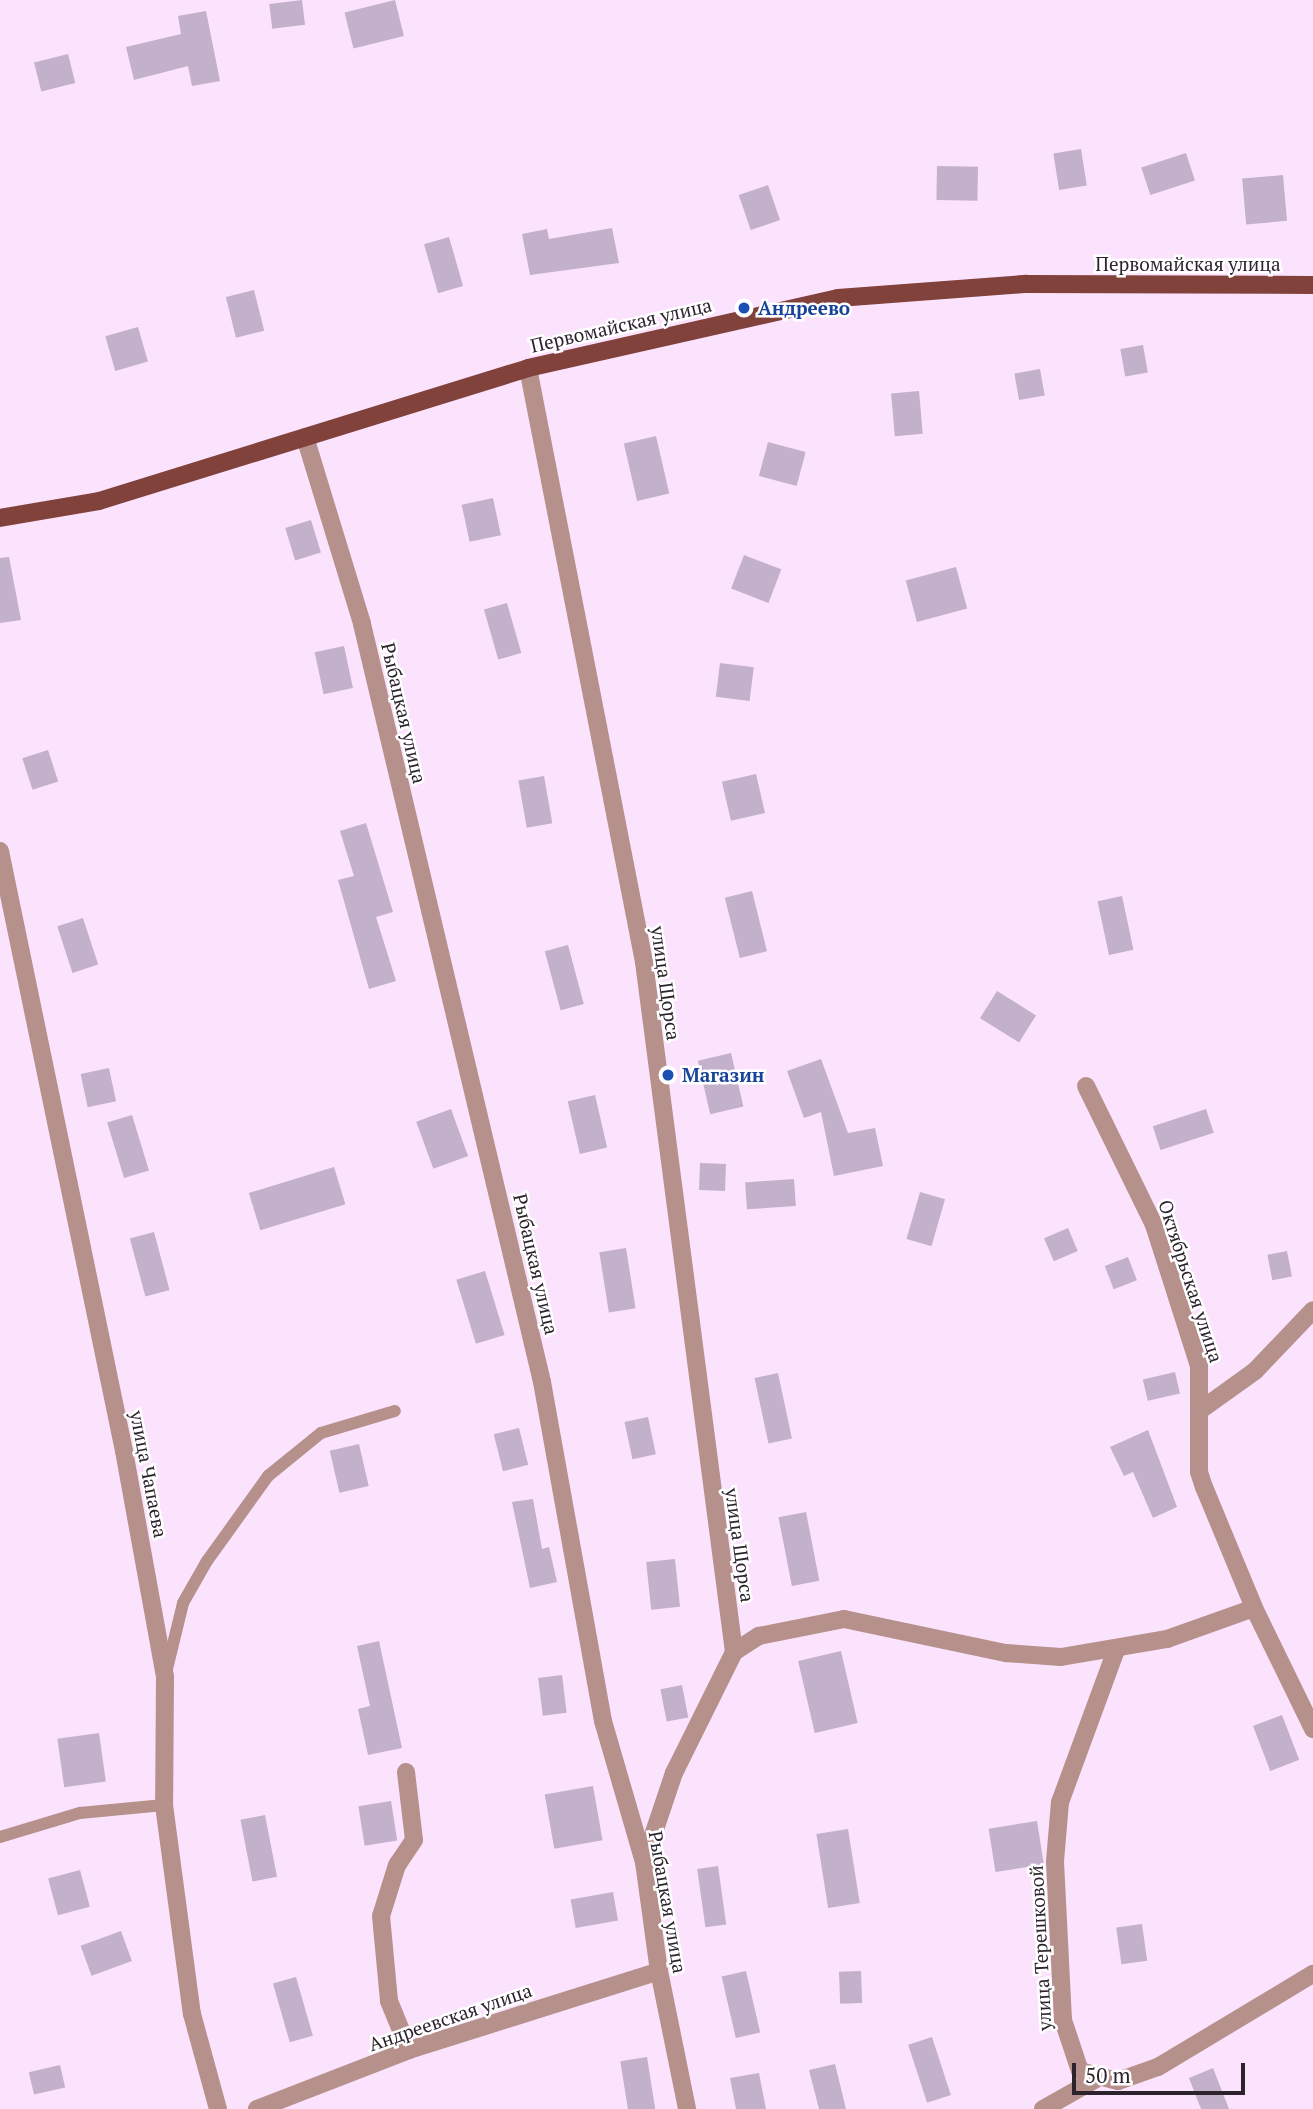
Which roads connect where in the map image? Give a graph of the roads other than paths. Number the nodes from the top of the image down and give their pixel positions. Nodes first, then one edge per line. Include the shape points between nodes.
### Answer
1 (1313, 285) edge
2 (528, 368) junction
3 (305, 438) junction
4 (0, 518) edge
5 (0, 851) edge
6 (1086, 1086) dead end
7 (1313, 1310) edge
8 (1202, 1409) junction
9 (395, 1411) dead end
10 (1254, 1608) junction
11 (1116, 1650) junction
12 (734, 1651) junction
13 (165, 1677) junction
14 (1313, 1730) edge
15 (406, 1772) dead end
16 (164, 1805) junction
17 (0, 1837) edge
18 (644, 1862) junction
19 (659, 1972) junction
20 (1313, 1974) edge
21 (409, 2050) junction
22 (1096, 2079) junction
23 (218, 2109) edge
24 (257, 2109) edge
25 (687, 2109) edge
26 (1043, 2109) edge

1 - 2 main road, Первомайская улица via 1026,284 916,290 748,316
2 - 3 main road, Первомайская улица
2 - 12 street, улица Щорса via 644,962
3 - 4 main road, Первомайская улица via 99,501
3 - 18 street, Рыбацкая улица via 362,624 539,1368 603,1721
5 - 13 street, улица Чапаева via 124,1451
6 - 8 street, Октябрьская улица via 1154,1225 1199,1366
7 - 8 street via 1255,1371
8 - 10 street, Октябрьская улица via 1199,1472
9 - 13 lane via 321,1433 268,1476 206,1561 183,1603
10 - 11 street via 1167,1639
10 - 14 street, Октябрьская улица
11 - 12 street via 1061,1657 1006,1653 845,1619 778,1630
11 - 22 street, улица Терешковой via 1060,1802 1055,1862 1068,2045 1080,2071
12 - 18 street via 674,1773
13 - 16 street, улица Чапаева
15 - 21 street via 414,1840 397,1865 381,1916 389,2001
16 - 17 lane via 79,1813
16 - 23 street, улица Чапаева via 192,2014
18 - 19 street, Рыбацкая улица
19 - 21 street, Андреевская улица
19 - 25 street, Рыбацкая улица
20 - 22 street via 1158,2067 1118,2081
21 - 24 street, Андреевская улица
22 - 26 street

